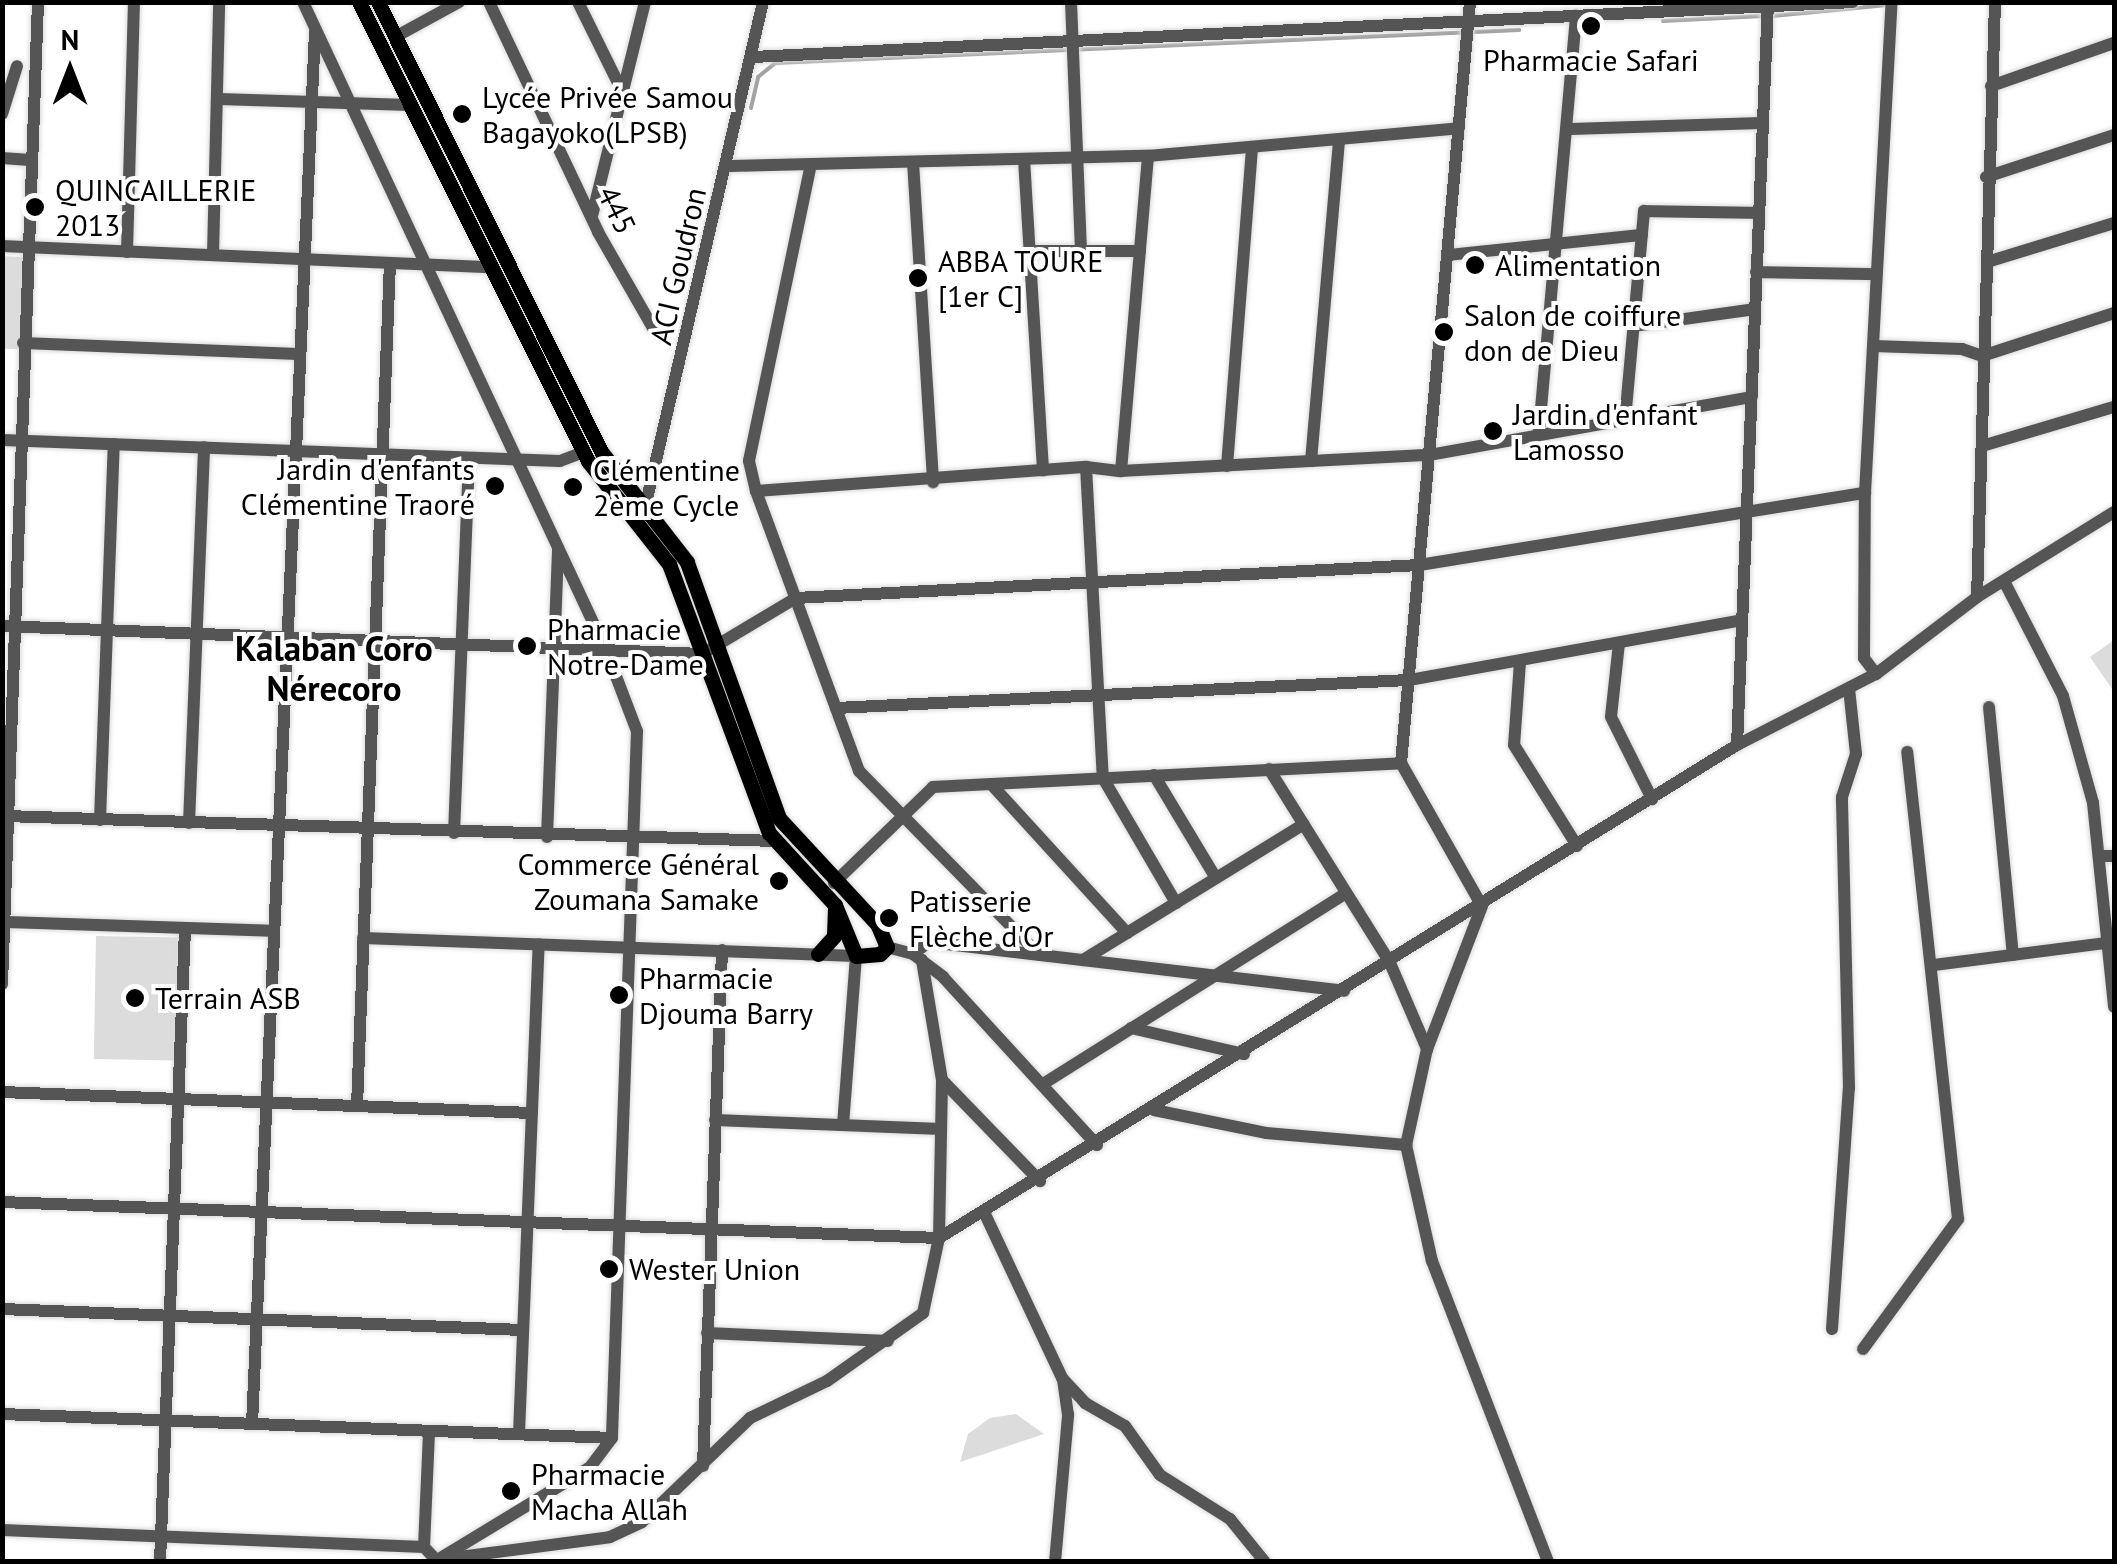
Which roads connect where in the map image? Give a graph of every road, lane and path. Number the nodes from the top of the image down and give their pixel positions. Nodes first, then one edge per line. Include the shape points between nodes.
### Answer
1 (38, 2) edge
2 (134, 2) edge
3 (219, 2) edge
4 (303, 2) edge
5 (359, 2) edge
6 (378, 2) edge
7 (459, 2) edge
8 (489, 2) edge
9 (578, 2) edge
10 (644, 2) edge
11 (762, 2) edge
12 (1071, 2) edge
13 (1470, 2) edge
14 (1853, 2) edge
15 (1892, 2) edge
16 (1995, 2) edge
17 (1768, 5) edge
18 (1662, 8) edge
19 (1576, 16) junction
20 (1468, 26) junction
21 (315, 28) junction
22 (395, 37) junction
23 (2114, 43) edge
24 (1073, 45) junction
25 (753, 57) junction
26 (10, 66) edge
27 (34, 66) junction
28 (1991, 86) junction
29 (623, 94) junction
30 (217, 99) junction
31 (309, 103) junction
32 (350, 104) junction
33 (410, 104) junction
34 (2, 114) edge
35 (1763, 122) junction
36 (1458, 128) junction
37 (1569, 129) junction
38 (2114, 135) edge
39 (1339, 139) junction
40 (1252, 147) junction
41 (1148, 156) junction
42 (2, 158) edge
43 (1081, 158) junction
44 (1024, 159) junction
45 (30, 160) junction
46 (913, 162) junction
47 (811, 164) junction
48 (727, 166) junction
49 (1986, 177) junction
50 (1759, 213) junction
51 (592, 216) junction
52 (2114, 222) edge
53 (1642, 236) junction
54 (1556, 244) junction
55 (2, 246) edge
56 (25, 248) junction
57 (1029, 251) junction
58 (1081, 251) junction
59 (1140, 251) junction
60 (127, 252) junction
61 (213, 255) junction
62 (1448, 255) junction
63 (302, 259) junction
64 (1987, 262) junction
65 (390, 263) junction
66 (426, 264) junction
67 (490, 267) junction
68 (1756, 272) junction
69 (1875, 274) junction
70 (1755, 309) junction
71 (2114, 314) edge
72 (1634, 326) junction
73 (653, 328) dead end
74 (23, 342) junction
75 (1873, 346) junction
76 (298, 354) junction
77 (1982, 356) junction
78 (1752, 397) junction
79 (2114, 407) edge
80 (1625, 420) junction
81 (1539, 431) junction
82 (2, 440) edge
83 (24, 440) junction
84 (114, 444) junction
85 (1982, 446) junction
86 (204, 447) junction
87 (294, 451) junction
88 (583, 452) junction
89 (382, 454) junction
90 (1429, 455) junction
91 (469, 458) junction
92 (516, 459) junction
93 (1311, 461) junction
94 (1227, 466) junction
95 (1086, 467) junction
96 (1043, 470) junction
97 (1121, 471) junction
98 (932, 482) junction
99 (756, 491) junction
100 (1865, 493) junction
101 (648, 508) junction
102 (1747, 512) junction
103 (2114, 512) edge
104 (639, 523) junction
105 (558, 546) junction
106 (1419, 565) junction
107 (2004, 581) junction
108 (1092, 584) junction
109 (1977, 597) junction
110 (796, 598) junction
111 (1742, 620) junction
112 (10, 626) edge
113 (107, 631) junction
114 (197, 634) junction
115 (286, 638) junction
116 (375, 641) junction
117 (1620, 643) junction
118 (462, 644) junction
119 (718, 644) junction
120 (554, 648) junction
121 (606, 650) junction
122 (702, 654) junction
123 (1520, 662) junction
124 (1876, 674) junction
125 (1408, 680) junction
126 (1849, 688) junction
127 (1098, 695) junction
128 (1989, 707) dead end
129 (836, 708) junction
130 (1737, 744) junction
131 (1907, 752) dead end
132 (1401, 762) junction
133 (1270, 770) junction
134 (1154, 775) junction
135 (1103, 778) junction
136 (990, 784) junction
137 (1652, 799) junction
138 (6, 816) edge
139 (902, 817) junction
140 (100, 820) junction
141 (189, 823) junction
142 (1304, 824) junction
143 (278, 826) junction
144 (368, 830) junction
145 (454, 833) junction
146 (547, 837) junction
147 (636, 840) junction
148 (776, 841) junction
149 (1577, 846) junction
150 (2099, 856) junction
151 (2114, 856) edge
152 (1216, 878) junction
153 (834, 883) junction
154 (1346, 892) junction
155 (1176, 903) junction
156 (835, 905) junction
157 (1482, 906) junction
158 (5, 922) junction
159 (185, 928) junction
160 (273, 931) junction
161 (1127, 933) junction
162 (364, 938) junction
163 (2105, 943) junction
164 (538, 944) junction
165 (887, 947) junction
166 (631, 948) junction
167 (722, 950) junction
168 (818, 954) junction
169 (1038, 955) junction
170 (2013, 955) junction
171 (856, 956) junction
172 (917, 957) junction
173 (1083, 960) junction
174 (1390, 963) junction
175 (1934, 965) junction
176 (1217, 976) junction
177 (2, 984) edge
178 (1345, 991) junction
179 (2114, 1007) edge
180 (1131, 1028) junction
181 (1427, 1049) junction
182 (1244, 1054) junction
183 (942, 1080) junction
184 (1043, 1084) junction
185 (2, 1092) edge
186 (178, 1099) junction
187 (266, 1102) junction
188 (357, 1106) junction
189 (1154, 1110) junction
190 (532, 1113) junction
191 (715, 1120) junction
192 (844, 1125) junction
193 (941, 1129) junction
194 (1406, 1145) junction
195 (1097, 1146) junction
196 (1040, 1181) junction
197 (2, 1202) edge
198 (174, 1208) junction
199 (261, 1212) junction
200 (984, 1212) junction
201 (528, 1222) junction
202 (620, 1226) junction
203 (711, 1230) junction
204 (938, 1238) junction
205 (2, 1309) edge
206 (170, 1316) junction
207 (256, 1319) junction
208 (1832, 1329) dead end
209 (524, 1330) junction
210 (706, 1334) junction
211 (888, 1341) junction
212 (1863, 1348) dead end
213 (1062, 1378) junction
214 (2, 1414) edge
215 (166, 1421) junction
216 (252, 1424) junction
217 (429, 1431) junction
218 (519, 1434) junction
219 (612, 1438) junction
220 (703, 1466) junction
221 (2, 1530) edge
222 (161, 1536) junction
223 (424, 1547) junction
224 (435, 1561) edge
225 (160, 1562) edge
226 (1056, 1562) edge
227 (1266, 1562) edge
228 (1548, 1562) edge

1 - 27 street
2 - 60 street
3 - 30 street
4 - 21 street
5 - 33 main road
6 - 22 main road
7 - 22 street
8 - 51 street, 445
9 - 29 street
10 - 29 street
11 - 25 street, ACI Goudron
12 - 24 street
13 - 20 street
14 - 17 street
15 - 69 street
16 - 28 street
17 - 18 street
17 - 35 street
18 - 19 street
19 - 20 street
19 - 37 street
20 - 24 street
20 - 36 street
21 - 31 street
21 - 32 street
22 - 101 main road via 590,432 621,482
23 - 28 street
24 - 25 street
24 - 43 street
25 - 48 street, ACI Goudron
26 - 27 street
26 - 34 street
27 - 45 street
28 - 49 street
29 - 51 street
30 - 31 street
30 - 61 street
31 - 32 street
31 - 63 street
32 - 33 street
32 - 66 street
33 - 67 main road
35 - 37 street
35 - 50 street
36 - 39 street
36 - 62 street
37 - 54 street
38 - 49 street
39 - 40 street
39 - 93 street
40 - 41 street
40 - 94 street
41 - 43 street
41 - 59 street
42 - 45 street
43 - 44 street
43 - 58 street
44 - 46 street
44 - 57 street
45 - 56 street
46 - 47 street
46 - 98 street
47 - 48 street
47 - 99 street via 749,461
48 - 101 street, ACI Goudron
49 - 64 street
50 - 53 street via 1644,211
50 - 68 street
51 - 73 street, 445
52 - 64 street
53 - 54 street
53 - 72 street
54 - 62 street
54 - 81 street
55 - 56 street
56 - 60 street
56 - 74 street
57 - 58 street
57 - 96 street
58 - 59 street
59 - 97 street
60 - 61 street
61 - 63 street
62 - 90 street
63 - 65 street
63 - 76 street
64 - 77 street
65 - 66 street
65 - 89 street
66 - 67 street
66 - 92 street
67 - 88 main road
68 - 69 street
68 - 70 street
69 - 75 street
70 - 72 street
70 - 78 street
71 - 77 street
72 - 80 street
74 - 76 street
74 - 83 street
75 - 77 street via 1962,349
75 - 100 street
76 - 87 street
77 - 85 street
78 - 80 street
78 - 102 street
79 - 85 street
80 - 81 street
81 - 90 street
82 - 83 street
83 - 84 street
83 - 112 street
84 - 86 street
84 - 113 street
85 - 109 street
86 - 87 street
86 - 114 street
87 - 89 street
87 - 115 street
88 - 92 street via 560,461
88 - 104 main road
89 - 91 street
89 - 116 street
90 - 93 street
90 - 106 street
91 - 92 street
91 - 118 street
92 - 105 street
93 - 94 street
94 - 97 street
95 - 96 street
95 - 97 street
95 - 108 street
96 - 98 street
98 - 99 street
99 - 110 street
100 - 102 street
100 - 124 street via 1864,658
101 - 104 street, ACI Goudron
101 - 119 main road via 680,548
102 - 106 street
102 - 111 street
103 - 107 street
104 - 122 main road via 669,564
105 - 120 street
105 - 121 street
106 - 108 street
106 - 125 street
107 - 109 street
107 - 150 street via 2062,696 2093,803
108 - 110 street
108 - 127 street
109 - 124 street
110 - 119 street
110 - 129 street
111 - 117 street
111 - 130 street
112 - 113 street
112 - 138 street
113 - 114 street
113 - 140 street
114 - 115 street
114 - 141 street
115 - 116 street
115 - 143 street
116 - 118 street
116 - 144 street
117 - 123 street
117 - 137 street via 1611,717
118 - 120 street
118 - 145 street
119 - 122 street
119 - 153 main road via 780,818
120 - 121 street
120 - 146 street
121 - 122 street
121 - 147 street via 636,731
122 - 148 main road via 754,802
123 - 125 street
123 - 149 street via 1514,745
124 - 126 street
125 - 127 street
125 - 132 street
126 - 130 street
126 - 208 street via 1856,754 1842,797 1848,1088
127 - 129 street
127 - 135 street
128 - 170 street
129 - 139 street via 859,770
130 - 137 street
131 - 175 street
132 - 133 street
132 - 157 street
133 - 134 street
133 - 142 street
134 - 135 street
134 - 152 street
135 - 136 street
135 - 155 street
136 - 139 street via 933,788
136 - 161 street
137 - 149 street
138 - 140 street
138 - 158 street
139 - 153 street
139 - 169 street
140 - 141 street
141 - 143 street
142 - 152 street
142 - 154 street
143 - 144 street
143 - 160 street
144 - 145 street
144 - 162 street
145 - 146 street
146 - 147 street
147 - 148 street
147 - 166 street
148 - 156 main road
149 - 157 street
150 - 151 street
150 - 163 street
152 - 155 street
153 - 165 main road via 876,924
154 - 174 street
154 - 176 street
155 - 161 street
156 - 168 main road via 834,936
156 - 171 main road
157 - 174 street
157 - 181 street
158 - 159 street
158 - 177 street
159 - 160 street
159 - 186 street
160 - 187 street
161 - 173 street
162 - 164 street
162 - 188 street
163 - 170 street
163 - 179 street
164 - 166 street
164 - 190 street
165 - 171 main road
165 - 172 street
166 - 167 street
166 - 202 street
167 - 168 street
167 - 191 street
168 - 171 street
169 - 172 street via 930,942
169 - 173 street
170 - 175 street
171 - 192 street
172 - 183 street
172 - 184 street
173 - 176 street
174 - 178 street
174 - 181 street
175 - 212 street via 1958,1219
176 - 178 street
176 - 180 street
178 - 182 street
180 - 182 street
180 - 184 street
181 - 194 street
182 - 189 street
183 - 193 street
183 - 196 street
184 - 195 street
185 - 186 street
186 - 187 street
186 - 198 street
187 - 188 street
187 - 199 street
188 - 190 street
189 - 194 street via 1266,1133
189 - 195 street
190 - 201 street
191 - 192 street
191 - 203 street
192 - 193 street
193 - 204 street
194 - 228 street via 1432,1261
195 - 196 street
196 - 200 street
197 - 198 street
198 - 199 street
198 - 206 street
199 - 201 street
199 - 207 street
200 - 204 street
200 - 213 street
201 - 202 street
201 - 209 street
202 - 203 street
202 - 219 street
203 - 204 street
203 - 210 street
204 - 211 street via 923,1312
205 - 206 street
206 - 207 street
206 - 215 street
207 - 209 street
207 - 216 street
209 - 218 street
210 - 211 street
210 - 220 street
211 - 220 street via 828,1381 750,1418
213 - 226 street via 1068,1415
213 - 227 street via 1085,1403 1125,1426 1160,1475 1230,1519
214 - 215 street
215 - 216 street
215 - 222 street
216 - 217 street
217 - 218 street
217 - 223 street
218 - 219 street
219 - 224 street via 589,1468
220 - 224 street via 642,1522 610,1536
221 - 222 street
222 - 223 street
222 - 225 street
223 - 224 street

